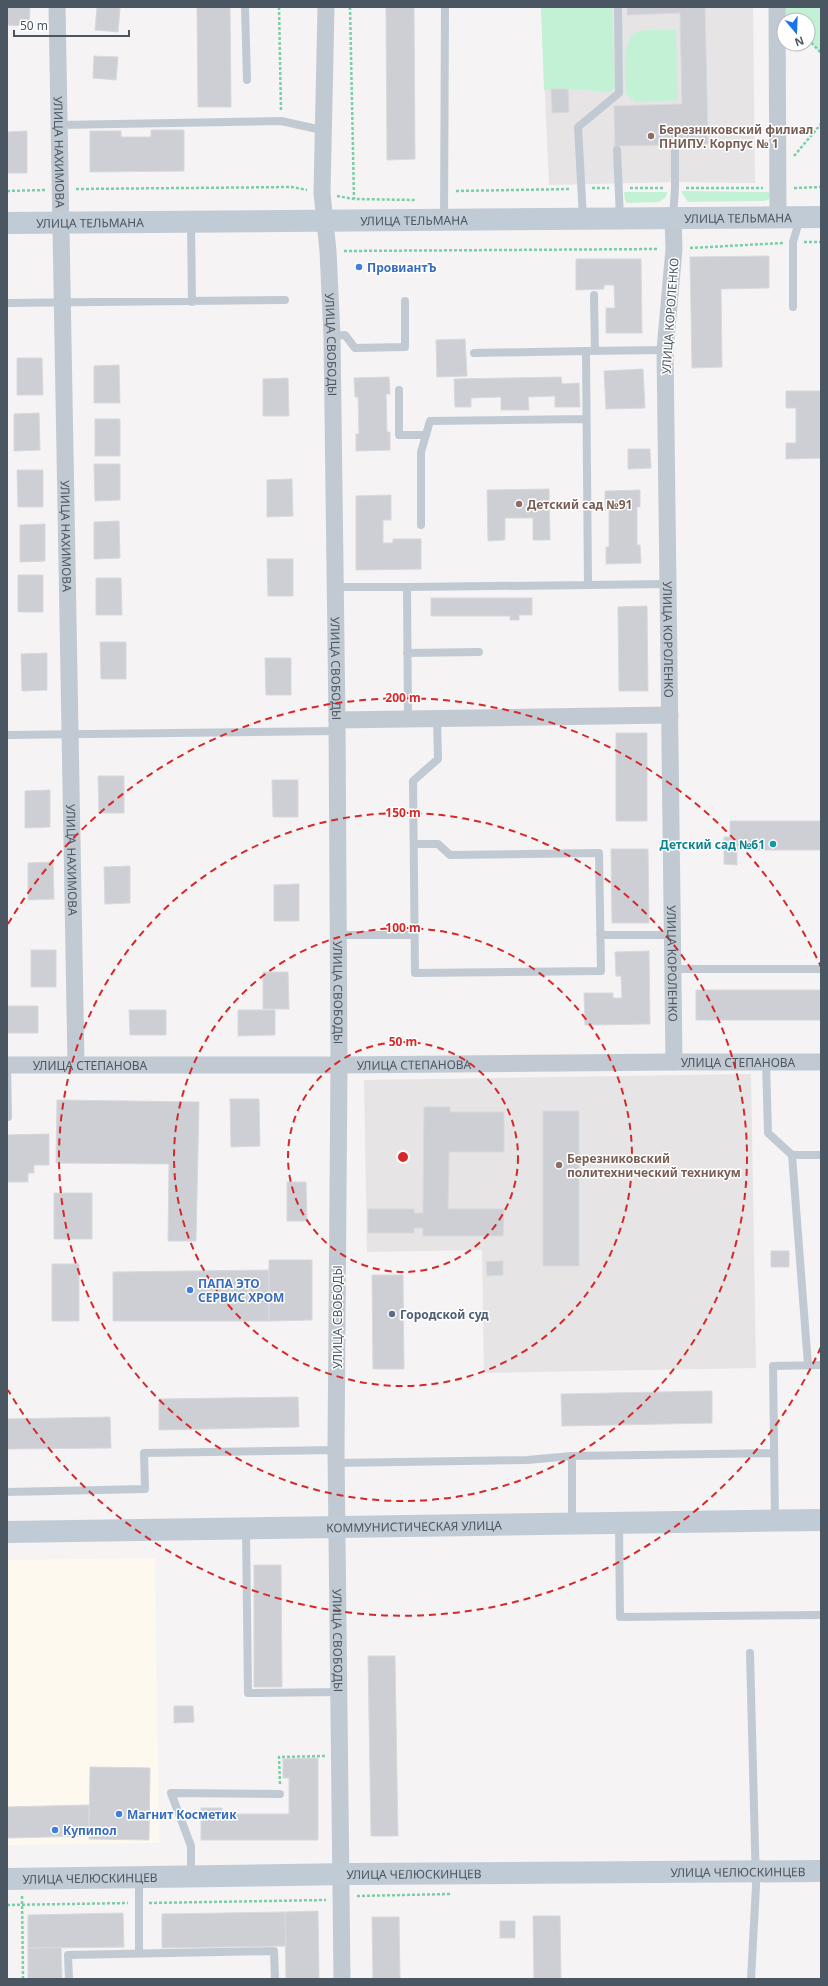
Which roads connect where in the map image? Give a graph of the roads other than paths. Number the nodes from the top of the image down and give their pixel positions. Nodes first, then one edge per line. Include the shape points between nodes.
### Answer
1 (57, 7) edge
2 (245, 7) edge
3 (326, 7) edge
4 (445, 7) edge
5 (618, 7) edge
6 (777, 7) edge
7 (247, 80) dead end
8 (59, 125) junction
9 (322, 130) junction
10 (675, 145) dead end
11 (617, 150) dead end
12 (778, 217) junction
13 (810, 217) edge
14 (620, 218) junction
15 (673, 218) junction
16 (583, 219) junction
17 (444, 220) junction
18 (325, 221) junction
19 (191, 222) junction
20 (7, 223) edge
21 (61, 223) junction
22 (594, 295) dead end
23 (285, 300) dead end
24 (405, 301) dead end
25 (192, 302) junction
26 (62, 303) junction
27 (7, 304) edge
28 (793, 307) dead end
29 (332, 336) junction
30 (666, 350) junction
31 (586, 351) junction
32 (595, 351) junction
33 (474, 353) dead end
34 (399, 390) dead end
35 (586, 419) junction
36 (426, 434) junction
37 (421, 525) dead end
38 (668, 584) junction
39 (588, 585) junction
40 (335, 587) junction
41 (407, 587) junction
42 (479, 652) dead end
43 (408, 653) junction
44 (670, 715) junction
45 (408, 718) junction
46 (437, 718) junction
47 (337, 725) junction
48 (70, 734) junction
49 (7, 735) edge
50 (414, 844) junction
51 (338, 935) junction
52 (414, 935) junction
53 (600, 935) junction
54 (672, 935) junction
55 (672, 969) junction
56 (821, 969) edge
57 (674, 1062) junction
58 (766, 1062) junction
59 (821, 1062) edge
60 (76, 1064) junction
61 (7, 1065) edge
62 (339, 1065) junction
63 (8, 1116) dead end
64 (792, 1155) junction
65 (821, 1155) edge
66 (808, 1365) junction
67 (821, 1365) edge
68 (774, 1453) junction
69 (572, 1456) junction
70 (336, 1457) junction
71 (7, 1492) edge
72 (821, 1520) edge
73 (775, 1521) junction
74 (619, 1523) junction
75 (572, 1524) junction
76 (337, 1527) junction
77 (246, 1528) junction
78 (7, 1532) edge
79 (821, 1615) edge
80 (750, 1652) dead end
81 (339, 1692) junction
82 (280, 1794) road end
83 (821, 1871) edge
84 (755, 1872) junction
85 (341, 1874) junction
86 (139, 1877) junction
87 (191, 1877) junction
88 (14, 1879) edge
89 (140, 1954) junction
90 (69, 1979) edge
91 (275, 1979) edge
92 (342, 1979) edge
93 (751, 1979) edge

1 - 8 street, УЛИЦА НАХИМОВА
2 - 7 lane
3 - 9 street, УЛИЦА СВОБОДЫ
4 - 17 lane
5 - 16 lane via 619,93 578,127
6 - 12 street
8 - 9 lane via 281,121
8 - 21 street, УЛИЦА НАХИМОВА
9 - 18 street, УЛИЦА СВОБОДЫ via 322,193
10 - 15 lane
11 - 14 lane
12 - 13 main road, УЛИЦА ТЕЛЬМАНА
12 - 15 main road, УЛИЦА ТЕЛЬМАНА
13 - 28 lane via 793,242
14 - 15 main road, УЛИЦА ТЕЛЬМАНА
14 - 16 main road, УЛИЦА ТЕЛЬМАНА
15 - 30 street, УЛИЦА КОРОЛЕНКО via 674,250
16 - 17 main road, УЛИЦА ТЕЛЬМАНА
17 - 18 main road, УЛИЦА ТЕЛЬМАНА
18 - 19 main road, УЛИЦА ТЕЛЬМАНА
18 - 29 street, УЛИЦА СВОБОДЫ
19 - 21 main road, УЛИЦА ТЕЛЬМАНА
19 - 25 lane
20 - 21 main road, УЛИЦА ТЕЛЬМАНА
21 - 26 street, УЛИЦА НАХИМОВА
22 - 32 lane
23 - 25 lane
24 - 29 lane via 405,347 355,348 345,335
25 - 26 lane
26 - 27 lane
26 - 48 street, УЛИЦА НАХИМОВА
29 - 40 street, УЛИЦА СВОБОДЫ
30 - 32 lane
30 - 38 street, УЛИЦА КОРОЛЕНКО
31 - 32 lane
31 - 33 lane
31 - 35 lane
34 - 36 lane via 399,435
35 - 36 lane via 430,421
35 - 39 lane
36 - 37 lane via 421,452
38 - 39 lane
38 - 44 street, УЛИЦА КОРОЛЕНКО
39 - 41 lane
40 - 41 lane
40 - 47 street, УЛИЦА СВОБОДЫ
41 - 43 lane
42 - 43 lane
43 - 45 lane
44 - 46 street
44 - 54 street, УЛИЦА КОРОЛЕНКО
45 - 46 street
45 - 47 street
46 - 50 lane via 438,759 413,782
47 - 48 lane
47 - 51 street, УЛИЦА СВОБОДЫ
48 - 49 lane
48 - 60 street, УЛИЦА НАХИМОВА
50 - 52 lane
50 - 53 lane via 438,844 450,855 599,853
51 - 52 lane
51 - 62 street, УЛИЦА СВОБОДЫ
52 - 53 lane via 415,973 601,971
53 - 54 lane
54 - 55 street, УЛИЦА КОРОЛЕНКО
55 - 56 lane
55 - 57 street, УЛИЦА КОРОЛЕНКО
57 - 58 street, УЛИЦА СТЕПАНОВА
57 - 62 street, УЛИЦА СТЕПАНОВА
58 - 59 street, УЛИЦА СТЕПАНОВА
58 - 64 lane via 768,1132
60 - 61 street, УЛИЦА СТЕПАНОВА
60 - 62 street, УЛИЦА СТЕПАНОВА
61 - 63 lane
62 - 70 street, УЛИЦА СВОБОДЫ
64 - 65 lane
64 - 66 lane
66 - 67 lane
66 - 68 lane via 772,1366
68 - 69 lane
68 - 73 lane
69 - 70 lane via 526,1460
69 - 75 lane
70 - 71 lane via 144,1453 145,1489
70 - 76 street, УЛИЦА СВОБОДЫ
72 - 73 main road, КОММУНИСТИЧЕСКАЯ УЛИЦА
73 - 74 main road, КОММУНИСТИЧЕСКАЯ УЛИЦА
74 - 75 main road, КОММУНИСТИЧЕСКАЯ УЛИЦА
74 - 79 lane via 620,1617
75 - 76 main road, КОММУНИСТИЧЕСКАЯ УЛИЦА
76 - 77 main road, КОММУНИСТИЧЕСКАЯ УЛИЦА
76 - 81 street, УЛИЦА СВОБОДЫ
77 - 78 main road, КОММУНИСТИЧЕСКАЯ УЛИЦА
77 - 81 lane via 248,1693
80 - 84 lane
81 - 85 street, УЛИЦА СВОБОДЫ
82 - 87 lane via 171,1793 190,1846
83 - 84 main road, УЛИЦА ЧЕЛЮСКИНЦЕВ
84 - 85 main road, УЛИЦА ЧЕЛЮСКИНЦЕВ
84 - 93 lane
85 - 87 main road, УЛИЦА ЧЕЛЮСКИНЦЕВ
85 - 92 street, УЛИЦА СВОБОДЫ
86 - 87 main road, УЛИЦА ЧЕЛЮСКИНЦЕВ
86 - 88 main road, УЛИЦА ЧЕЛЮСКИНЦЕВ
86 - 89 lane
89 - 90 lane via 68,1955
89 - 91 lane via 274,1951

